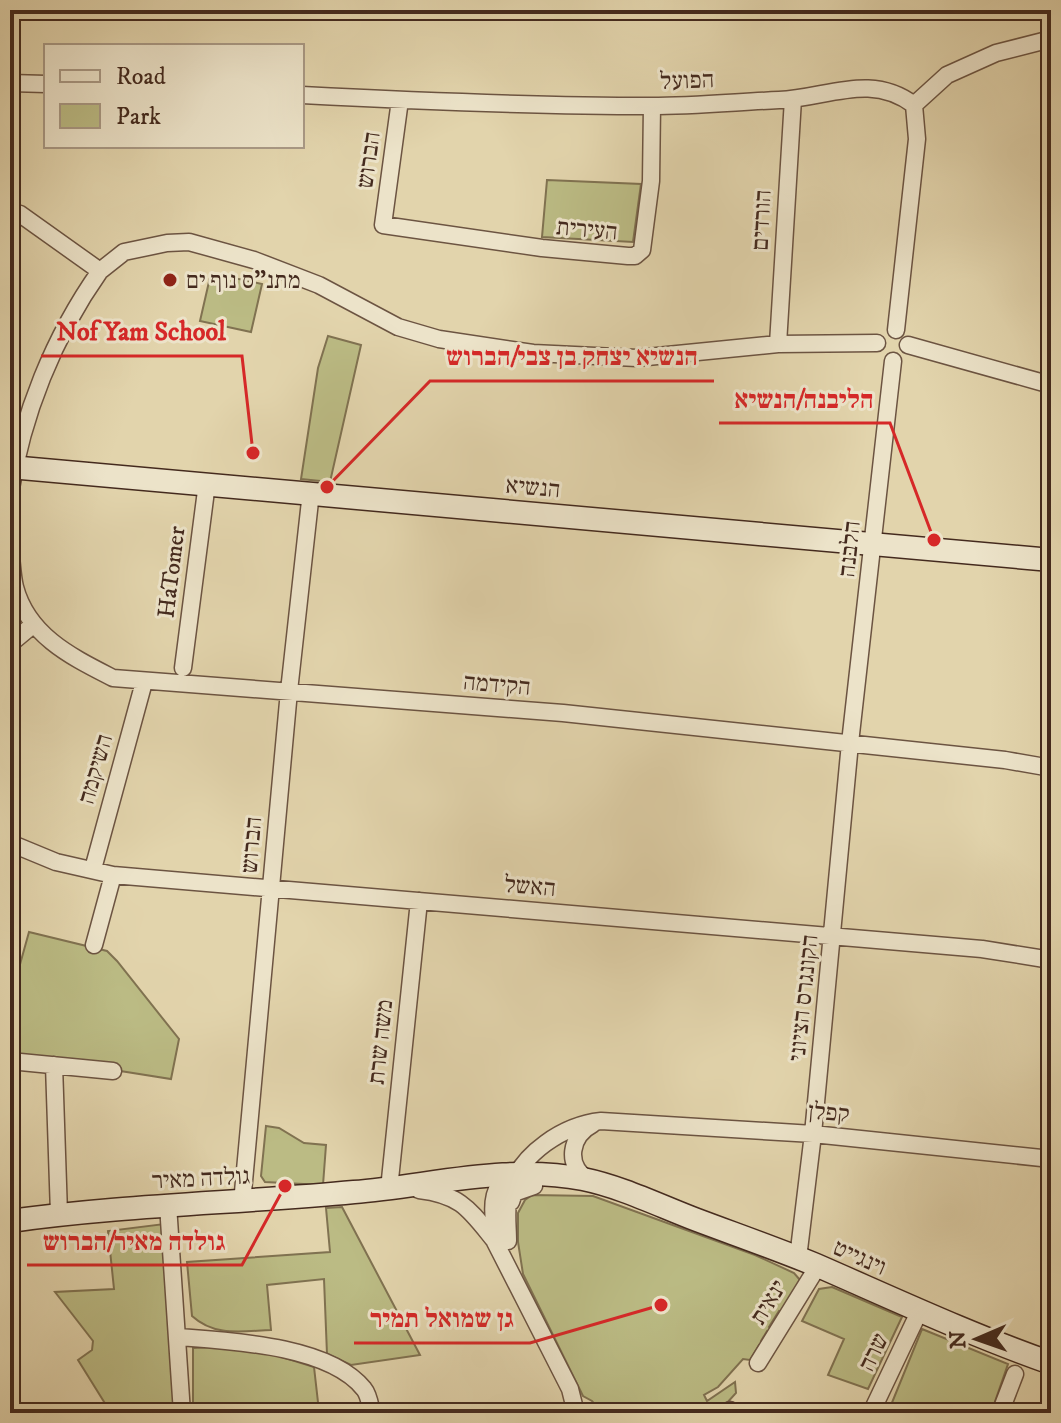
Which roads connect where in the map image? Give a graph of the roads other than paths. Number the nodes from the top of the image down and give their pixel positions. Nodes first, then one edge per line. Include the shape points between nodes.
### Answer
1 (1051, 39) edge
2 (10, 83) edge
3 (38, 84) edge
4 (304, 95) edge
5 (793, 99) junction
6 (400, 100) junction
7 (914, 105) junction
8 (652, 106) junction
9 (10, 211) edge
10 (383, 225) joint
11 (100, 271) junction
12 (896, 330) junction
13 (877, 343) junction
14 (778, 344) junction
15 (908, 345) junction
16 (893, 361) junction
17 (1051, 385) edge
18 (12, 467) edge
19 (207, 483) junction
20 (311, 492) junction
21 (10, 494) edge
22 (874, 545) junction
23 (10, 549) edge
24 (1051, 560) edge
25 (34, 624) junction
26 (10, 644) edge
27 (183, 668) dead end
28 (144, 682) junction
29 (289, 691) junction
30 (850, 743) junction
31 (1051, 768) edge
32 (10, 843) edge
33 (93, 869) junction
34 (113, 875) junction
35 (271, 888) junction
36 (419, 901) junction
37 (833, 936) junction
38 (94, 945) dead end
39 (1051, 960) edge
40 (10, 1061) edge
41 (54, 1065) junction
42 (113, 1071) dead end
43 (601, 1121) junction
44 (813, 1134) junction
45 (1051, 1159) edge
46 (516, 1179) junction
47 (588, 1180) junction
48 (398, 1189) junction
49 (646, 1201) junction
50 (242, 1203) junction
51 (168, 1205) junction
52 (59, 1214) junction
53 (10, 1221) edge
54 (505, 1248) junction
55 (808, 1262) junction
56 (919, 1312) junction
57 (177, 1337) junction
58 (758, 1363) dead end
59 (1051, 1363) edge
60 (1015, 1374) dead end
61 (10, 1407) edge
62 (14, 1413) edge
63 (182, 1413) edge
64 (372, 1413) edge
65 (576, 1413) edge
66 (871, 1413) edge
67 (1000, 1413) edge

1 - 7 street via 996,53 947,75
2 - 3 street
4 - 6 street, הפועל
5 - 7 street, הפועל via 874,88 897,92
5 - 8 street, הפועל
5 - 14 street, הורדים
6 - 8 street, הפועל
6 - 10 street, הברוש
7 - 12 street via 917,139
8 - 10 street, העירית via 651,181 642,250 635,256
9 - 11 street
11 - 14 street via 124,252 189,242 319,285 398,327 439,339 533,353 637,358
11 - 18 street via 50,356
12 - 13 street via 882,334
12 - 15 street
13 - 14 street
13 - 16 street via 882,356
15 - 16 street via 903,357
15 - 17 street
16 - 22 street, הלבנה
18 - 19 street, הנשיא
18 - 21 street
19 - 20 street, הנשיא
19 - 27 street, HaTomer
20 - 22 street, הנשיא
20 - 29 street, הברוש
22 - 24 street, הנשיא
22 - 30 street, הלבנה
23 - 25 street, הקידמה via 15,588
25 - 26 street
25 - 28 street, הקידמה via 63,653 113,678
28 - 29 street, הקידמה
28 - 33 street, השיקמה
29 - 30 street, הקידמה
29 - 35 street, הברוש
30 - 31 street, הקידמה
30 - 37 street, הקונגרס הציוני
32 - 33 street, האשל via 56,862
33 - 34 street, האשל
34 - 35 street, האשל
34 - 38 street
35 - 36 street, האשל
35 - 50 street, הברוש
36 - 37 street, האשל
36 - 48 street, משה שרת
37 - 39 street, האשל
37 - 44 street, הקונגרס הציוני
40 - 41 street
41 - 42 street
41 - 52 street
43 - 44 street, קפלן
43 - 46 street, קפלן via 554,1137
43 - 47 street via 582,1131 573,1150 580,1175
44 - 45 street, קפלן
44 - 55 street, הקונגרס הציוני
46 - 47 street, וינגייט
46 - 48 street, גולדה מאיר
46 - 49 street, וינגייט
46 - 54 street, קפלן via 520,1189 514,1193
46 - 54 street via 494,1193
47 - 49 street, וינגייט
48 - 50 street, גולדה מאיר
48 - 54 street via 455,1198
49 - 55 street, וינגייט
50 - 51 street, גולדה מאיר
51 - 52 street, גולדה מאיר
51 - 57 street
52 - 53 street, גולדה מאיר
54 - 65 street
55 - 56 street, וינגייט
55 - 58 street, ינאית
56 - 59 street, וינגייט
56 - 66 street, שרה
57 - 63 street
57 - 64 street via 266,1344 342,1368 367,1391
60 - 67 street
61 - 62 street

